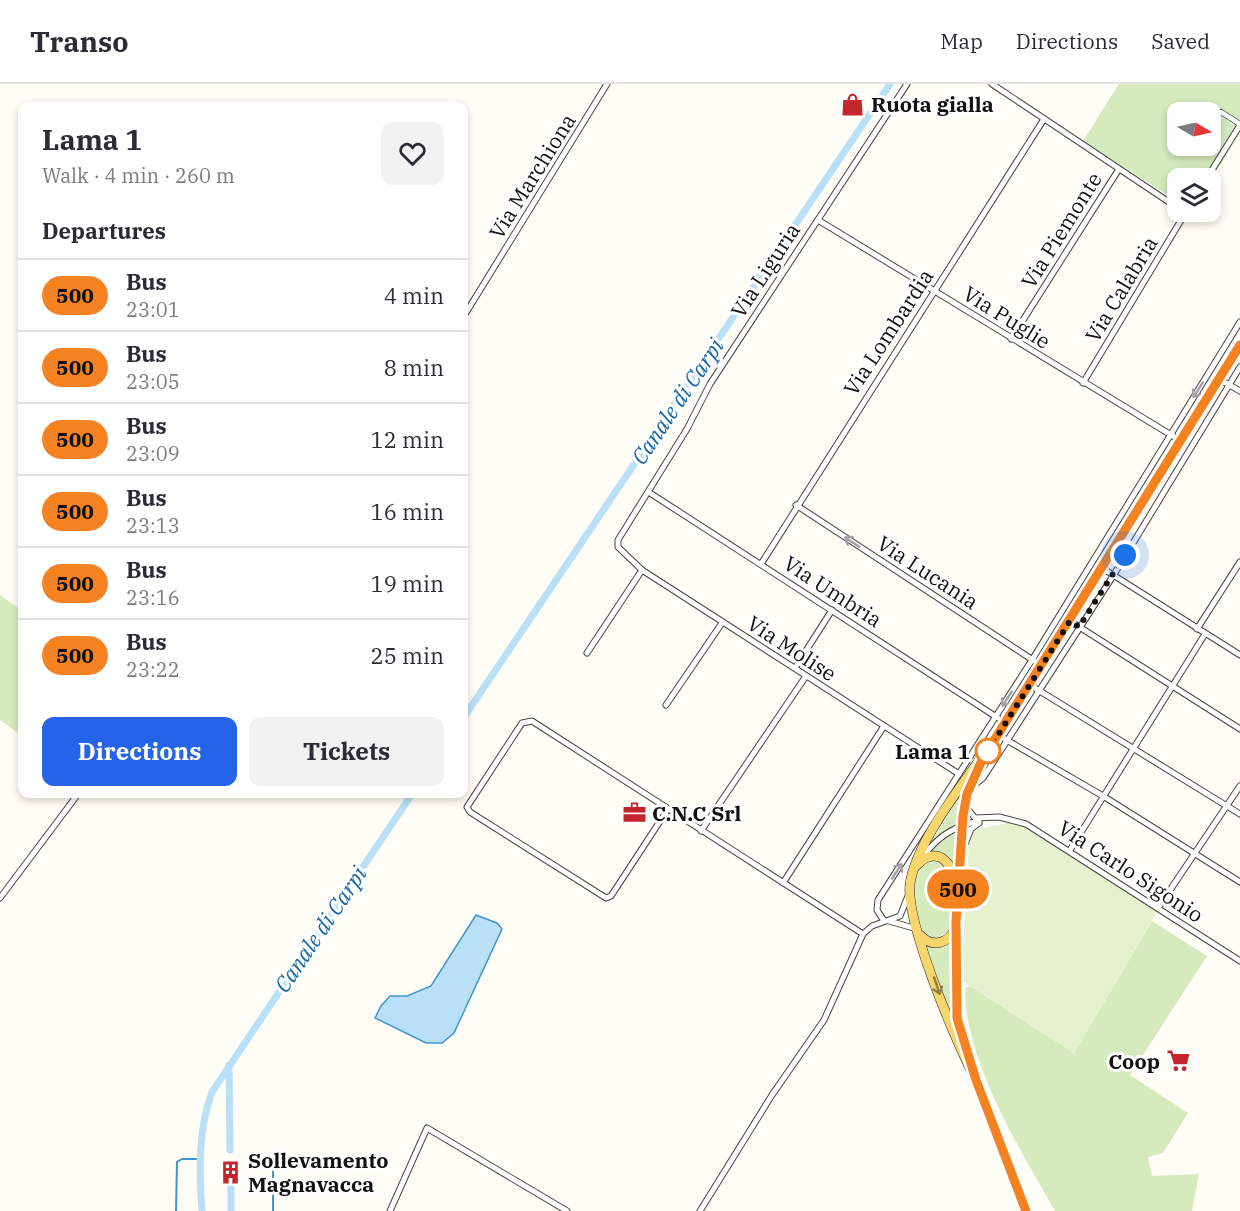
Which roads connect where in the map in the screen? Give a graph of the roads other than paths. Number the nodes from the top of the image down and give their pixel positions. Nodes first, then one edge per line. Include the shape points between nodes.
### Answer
1 (607, 84) edge
2 (907, 84) edge
3 (992, 84) edge
4 (1221, 112) dead end
5 (1044, 119) junction
6 (1240, 124) edge
7 (1213, 168) edge
8 (1119, 169) junction
9 (1167, 201) edge
10 (818, 220) junction
11 (1179, 222) edge
12 (934, 291) junction
13 (468, 310) edge
14 (1240, 322) edge
15 (1011, 339) junction
16 (1240, 345) edge
17 (1240, 367) edge
18 (1219, 378) junction
19 (1083, 383) junction
20 (1229, 385) junction
21 (1240, 391) edge
22 (1171, 434) junction
23 (1181, 441) junction
24 (1174, 473) junction
25 (1158, 477) junction
26 (650, 493) junction
27 (796, 505) junction
28 (618, 540) joint
29 (1240, 562) edge
30 (761, 564) junction
31 (1102, 568) junction
32 (642, 570) junction
33 (1113, 576) junction
34 (832, 610) junction
35 (1070, 621) junction
36 (722, 623) junction
37 (1079, 627) junction
38 (1197, 629) junction
39 (1205, 634) junction
40 (587, 653) dead end
41 (1240, 656) edge
42 (1032, 660) junction
43 (1042, 666) junction
44 (795, 668) junction
45 (806, 676) junction
46 (1030, 685) junction
47 (1173, 686) junction
48 (1040, 691) junction
49 (666, 705) dead end
50 (997, 717) junction
51 (884, 726) junction
52 (1240, 729) edge
53 (998, 735) junction
54 (1008, 741) junction
55 (1133, 748) junction
56 (982, 760) junction
57 (959, 774) junction
58 (1240, 786) edge
59 (970, 789) junction
60 (1103, 796) junction
61 (75, 798) edge
62 (964, 805) junction
63 (1227, 806) junction
64 (668, 809) junction
65 (1240, 814) edge
66 (989, 818) junction
67 (962, 825) junction
68 (701, 831) junction
69 (1070, 850) junction
70 (1195, 854) junction
71 (914, 868) junction
72 (1240, 882) edge
73 (783, 883) junction
74 (910, 887) junction
75 (958, 887) junction
76 (0, 898) edge
77 (1158, 908) junction
78 (886, 921) junction
79 (956, 922) junction
80 (917, 930) junction
81 (863, 934) junction
82 (1240, 961) edge
83 (976, 1080) junction
84 (390, 1211) edge
85 (567, 1211) edge
86 (700, 1211) edge
87 (1026, 1211) edge

1 - 13 street, Via Marchiona
2 - 10 street, Via Liguria
3 - 5 street
4 - 6 street
5 - 8 street
5 - 12 street, Via Lombardia
6 - 7 street
8 - 9 street
8 - 15 street, Via Piemonte
10 - 12 street, Via Puglie
10 - 26 street, Via Liguria via 710,384
11 - 19 street, Via Calabria
12 - 15 street, Via Puglie
12 - 27 street, Via Lombardia
14 -> 22 street
15 - 19 street, Via Puglie
16 - 18 main road
17 - 20 street
18 - 20 street
18 - 23 main road
19 - 22 street, Via Puglie
20 - 21 street
20 - 24 street
22 - 23 street, Via Puglie
22 - 42 street
23 - 25 main road
24 - 25 street
24 - 33 street
25 - 31 main road
26 - 28 street, Via Liguria
26 - 30 street, Via Umbria
27 - 30 street, Via Lombardia
42 -> 27 street, Via Lucania
28 - 32 street, Via Molise via 622,554
29 - 38 street
30 - 34 street, Via Umbria
31 - 33 street
31 - 35 main road
32 - 36 street, Via Molise
32 - 40 street
33 - 37 street
33 - 38 street
34 - 44 street
34 - 50 street, Via Umbria
35 - 37 street
35 - 43 main road
36 - 44 street, Via Molise
36 - 49 street
37 - 47 street
37 - 48 street
38 - 39 street
39 - 41 street
39 - 47 street
42 - 43 street, Via Lucania
42 -> 50 street
43 - 46 main road
44 - 45 street, Via Molise
45 - 51 street, Via Molise
45 - 68 street
46 - 48 street
46 - 53 main road
47 - 52 street
47 - 55 street
48 - 54 street
48 - 55 street
50 - 57 street
51 - 57 street, Via Molise
51 - 73 street
53 - 54 street
53 - 56 main road
54 - 59 street via 983,778
54 - 60 street
55 - 60 street
55 - 63 street
56 - 59 main road
56 - 71 main road via 956,793
78 -> 57 street via 877,910 878,900
58 - 63 street
59 - 62 main road
60 - 69 street
60 - 70 street
61 - 76 street
62 - 66 street via 974,818
62 - 67 main road
63 - 65 street
63 - 70 street
64 - 64 street via 527,720 467,807 606,898
64 - 68 street
66 - 67 street
66 - 69 street, Via Carlo Sigonio via 1026,824
66 - 75 street via 968,834
67 - 71 street via 935,842
67 - 75 main road
68 - 73 street
69 - 77 street, Via Carlo Sigonio
70 - 72 street
70 - 77 street
71 - 74 main road
71 - 75 main road via 929,858 946,861
73 - 81 street
74 - 78 street via 902,913
74 - 80 main road
75 - 79 main road
77 - 82 street, Via Carlo Sigonio
78 - 80 street
78 - 81 street
79 - 80 main road via 951,936 941,942 926,941
79 - 83 main road via 957,1018
80 -> 83 main road via 954,1033
81 - 86 street via 824,1020
83 - 87 main road
84 - 85 street via 427,1128

